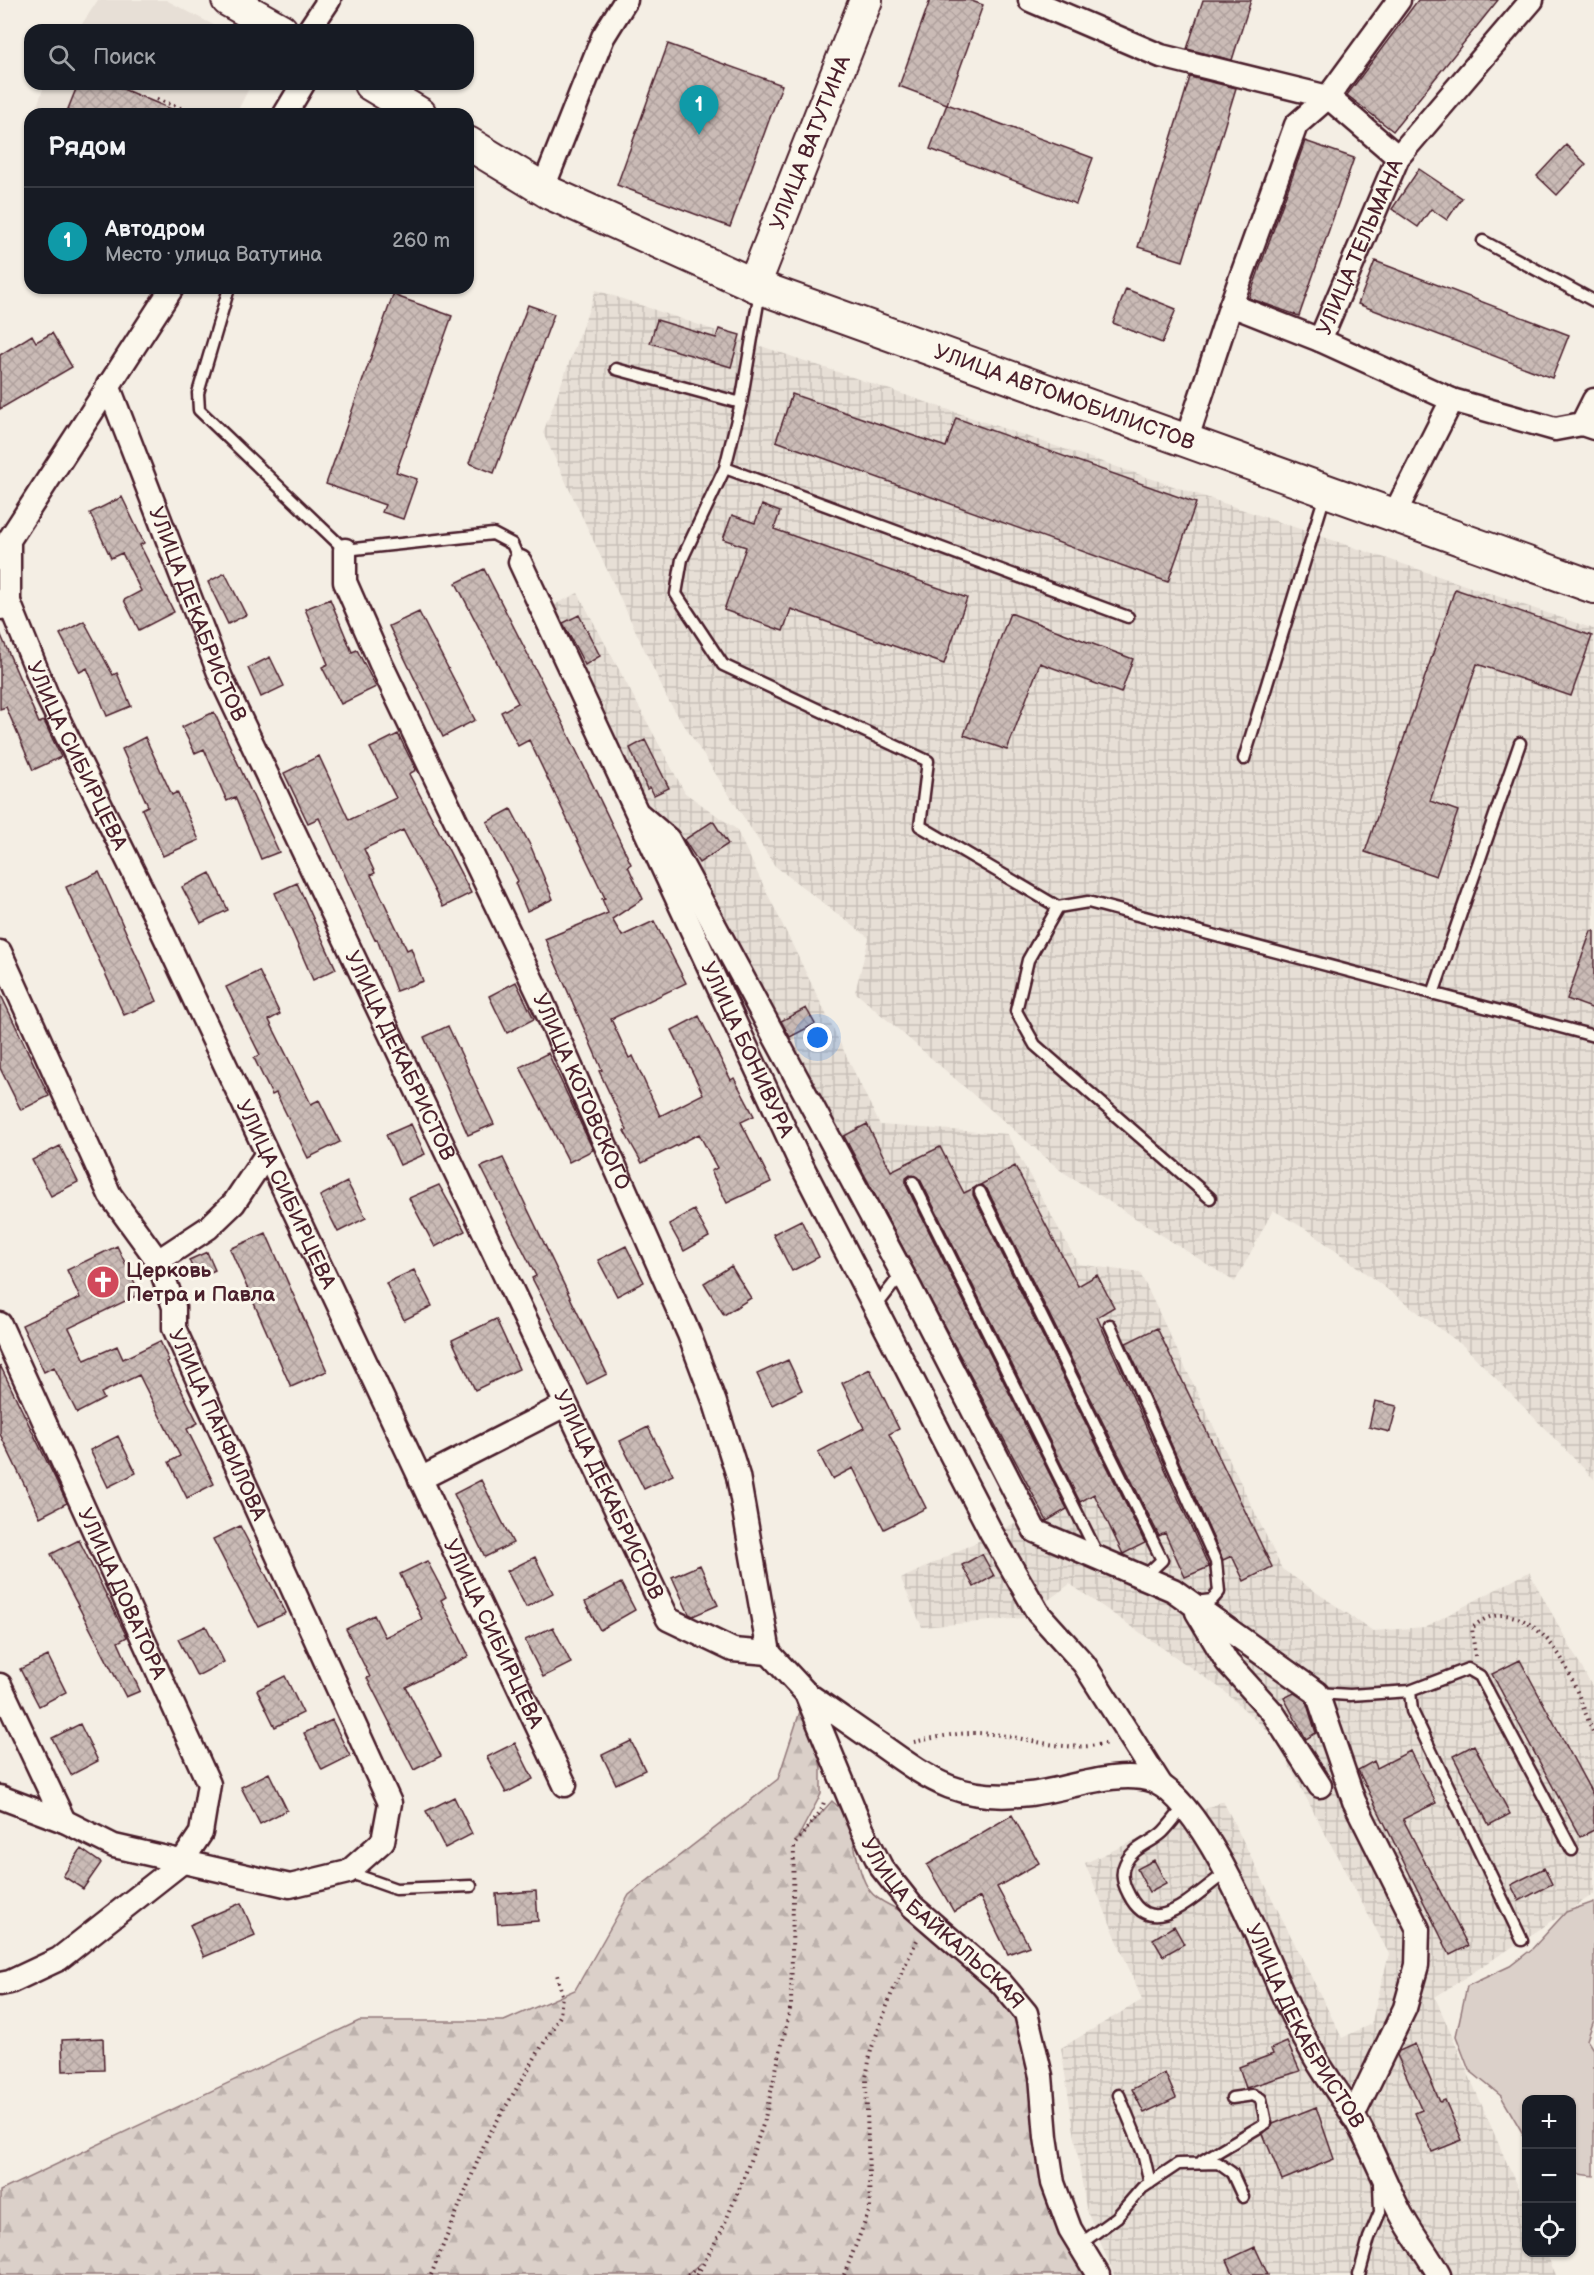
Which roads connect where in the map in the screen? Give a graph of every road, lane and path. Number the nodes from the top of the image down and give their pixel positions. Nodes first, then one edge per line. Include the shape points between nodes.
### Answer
1 (228, 0) edge
2 (329, 0) edge
3 (626, 0) edge
4 (866, 0) edge
5 (1030, 0) edge
6 (1399, 0) edge
7 (1532, 0) edge
8 (270, 24) edge
9 (313, 24) edge
10 (299, 90) edge
11 (380, 90) edge
12 (1328, 97) junction
13 (157, 99) dead end
14 (180, 108) edge
15 (289, 108) edge
16 (410, 108) edge
17 (474, 147) edge
18 (1398, 157) junction
19 (543, 189) junction
20 (1483, 241) dead end
21 (757, 286) junction
22 (168, 294) edge
23 (227, 294) edge
24 (1594, 302) edge
25 (1231, 305) junction
26 (1320, 340) junction
27 (616, 369) dead end
28 (108, 385) junction
29 (1452, 400) junction
30 (1594, 400) edge
31 (741, 403) junction
32 (1588, 426) edge
33 (1186, 441) junction
34 (725, 468) junction
35 (1326, 491) junction
36 (1394, 515) junction
37 (4, 538) edge
38 (345, 550) junction
39 (520, 562) joint
40 (1594, 587) edge
41 (4, 605) edge
42 (1128, 617) dead end
43 (1521, 743) dead end
44 (1244, 759) dead end
45 (640, 815) junction
46 (1058, 907) junction
47 (0, 952) edge
48 (1433, 994) junction
49 (1594, 1036) edge
50 (266, 1155) junction
51 (912, 1182) dead end
52 (980, 1192) dead end
53 (1210, 1197) dead end
54 (158, 1261) junction
55 (902, 1272) junction
56 (875, 1308) junction
57 (0, 1324) edge
58 (1110, 1325) dead end
59 (566, 1405) junction
60 (420, 1479) junction
61 (990, 1533) joint
62 (1100, 1558) junction
63 (1144, 1577) junction
64 (1179, 1582) dead end
65 (1191, 1602) junction
66 (769, 1653) junction
67 (1468, 1669) junction
68 (0, 1685) edge
69 (1410, 1691) junction
70 (806, 1693) junction
71 (1317, 1693) junction
72 (1594, 1734) edge
73 (1132, 1737) junction
74 (884, 1748) junction
75 (836, 1765) junction
76 (565, 1785) dead end
77 (1161, 1785) junction
78 (1320, 1786) dead end
79 (0, 1797) edge
80 (1184, 1807) junction
81 (64, 1821) junction
82 (1572, 1851) dead end
83 (181, 1863) junction
84 (348, 1872) junction
85 (1226, 1873) junction
86 (471, 1886) dead end
87 (921, 1930) dead end
88 (1522, 1940) dead end
89 (556, 1974) dead end
90 (0, 1984) edge
91 (1119, 2095) dead end
92 (1232, 2098) dead end
93 (1353, 2116) junction
94 (1201, 2162) junction
95 (1379, 2165) junction
96 (1150, 2183) junction
97 (1243, 2197) dead end
98 (1079, 2245) junction
99 (704, 2264) junction
100 (431, 2275) edge
101 (687, 2275) edge
102 (697, 2275) edge
103 (844, 2275) edge
104 (1098, 2275) edge
105 (1359, 2275) edge
106 (1439, 2275) edge

1 - 8 street
2 - 9 street
3 - 19 street via 603,37
4 - 21 street, УЛИЦА ВАТУТИНА
5 - 12 street via 1161,56
6 - 12 street
7 - 18 street, УЛИЦА ТЕЛЬМАНА
10 - 15 street
11 - 16 street
12 - 18 street
12 - 25 street via 1296,125
13 - 14 path
17 - 19 street, УЛИЦА АВТОМОБИЛИСТОВ
18 - 26 street, УЛИЦА ТЕЛЬМАНА
19 - 21 street, УЛИЦА АВТОМОБИЛИСТОВ
20 - 24 lane
21 - 31 lane
21 - 33 street, УЛИЦА АВТОМОБИЛИСТОВ
22 - 28 street
23 - 38 lane via 198,393 199,410
25 - 26 street, УЛИЦА ТЕЛЬМАНА
25 - 33 street
26 - 29 street
27 - 31 lane
28 - 37 street via 36,498
28 - 59 street, УЛИЦА ДЕКАБРИСТОВ via 221,678
29 - 32 street via 1555,429
29 - 36 street
30 - 32 street
31 - 34 lane
33 - 35 street, УЛИЦА АВТОМОБИЛИСТОВ
34 - 42 lane
34 - 46 lane via 682,559 676,594 723,665 928,761 920,826
35 - 36 street, УЛИЦА АВТОМОБИЛИСТОВ
35 - 44 lane
36 - 40 street, УЛИЦА АВТОМОБИЛИСТОВ
37 - 41 street
38 - 39 lane via 493,534 512,544
38 - 66 street, УЛИЦА КОТОВСКОГО via 345,582 541,999 696,1353 738,1476
39 - 45 street, УЛИЦА БОНИВУРА
41 - 50 street, УЛИЦА СИБИРЦЕВА
43 - 48 lane
45 - 55 street via 668,839
45 - 56 street, УЛИЦА БОНИВУРА via 800,1162
46 - 48 lane via 1088,902
46 - 53 lane via 1028,960 1016,1011 1035,1045
47 - 54 street, УЛИЦА ПАНФИЛОВА via 110,1195
48 - 49 lane
50 - 54 street via 228,1209 208,1228
50 - 60 street, УЛИЦА СИБИРЦЕВА
51 - 62 lane
52 - 63 lane via 1162,1560
54 - 84 street, УЛИЦА ПАНФИЛОВА via 174,1306 174,1328 390,1803 383,1841
55 - 56 lane
55 - 62 street via 1035,1531
56 - 61 street, УЛИЦА БОНИВУРА
57 - 83 street, УЛИЦА ДОВАТОРА via 209,1784 201,1833
58 - 65 lane via 1216,1562 1219,1592 1212,1600
59 - 60 street
59 - 66 street, УЛИЦА ДЕКАБРИСТОВ via 668,1619 733,1650
60 - 76 street, УЛИЦА СИБИРЦЕВА
61 - 73 street, УЛИЦА ДЕКАБРИСТОВ via 1038,1613 1084,1664
62 - 63 street
63 - 65 street
64 - 78 street via 1227,1662 1273,1713
65 - 71 street
66 - 70 street, УЛИЦА БАЙКАЛЬСКАЯ
67 - 69 lane
67 - 72 path via 1476,1655 1472,1628 1484,1617 1514,1616 1534,1626 1560,1657
67 - 82 lane via 1480,1676
68 - 81 street
69 - 71 lane
69 - 88 lane via 1412,1711
70 - 74 street, УЛИЦА ДЕКАБРИСТОВ
70 - 75 street, УЛИЦА БАЙКАЛЬСКАЯ
71 - 93 street via 1354,1801 1418,1929 1417,1965 1405,2008
73 - 74 path via 1086,1749 975,1733
73 - 77 street, УЛИЦА ДЕКАБРИСТОВ
74 - 77 street, УЛИЦА ДЕКАБРИСТОВ via 929,1779 981,1795 1029,1794 1136,1777
75 - 98 street, УЛИЦА БАЙКАЛЬСКАЯ via 872,1853 891,1881 922,1915 1012,1993 1026,2013 1041,2076 1053,2183 1063,2215
75 - 99 path via 821,1811 794,1845 790,2005 764,2122 743,2180
77 - 80 street, УЛИЦА ДЕКАБРИСТОВ
79 - 81 street
80 - 85 street, УЛИЦА ДЕКАБРИСТОВ
80 - 85 lane via 1164,1831 1132,1852 1124,1866 1122,1878 1138,1911 1160,1916
81 - 83 street via 114,1846
83 - 84 street via 290,1886
83 - 90 street, УЛИЦА ДОВАТОРА via 59,1959
84 - 86 lane via 396,1889
85 - 93 street, УЛИЦА ДЕКАБРИСТОВ via 1251,1919 1287,2006 1317,2062
87 - 103 path via 871,2050 866,2078 870,2209
89 - 100 path via 562,1995 560,2016 487,2138
91 - 96 lane via 1143,2153
92 - 94 lane via 1253,2095 1261,2099 1266,2123
93 - 95 street, УЛИЦА ДЕКАБРИСТОВ
94 - 96 lane via 1178,2164
94 - 97 lane via 1226,2168
95 - 105 lane via 1380,2212
95 - 106 street, УЛИЦА ДЕКАБРИСТОВ via 1402,2216
96 - 98 lane via 1117,2217
98 - 104 street, УЛИЦА БАЙКАЛЬСКАЯ
99 - 101 path
99 - 102 path

